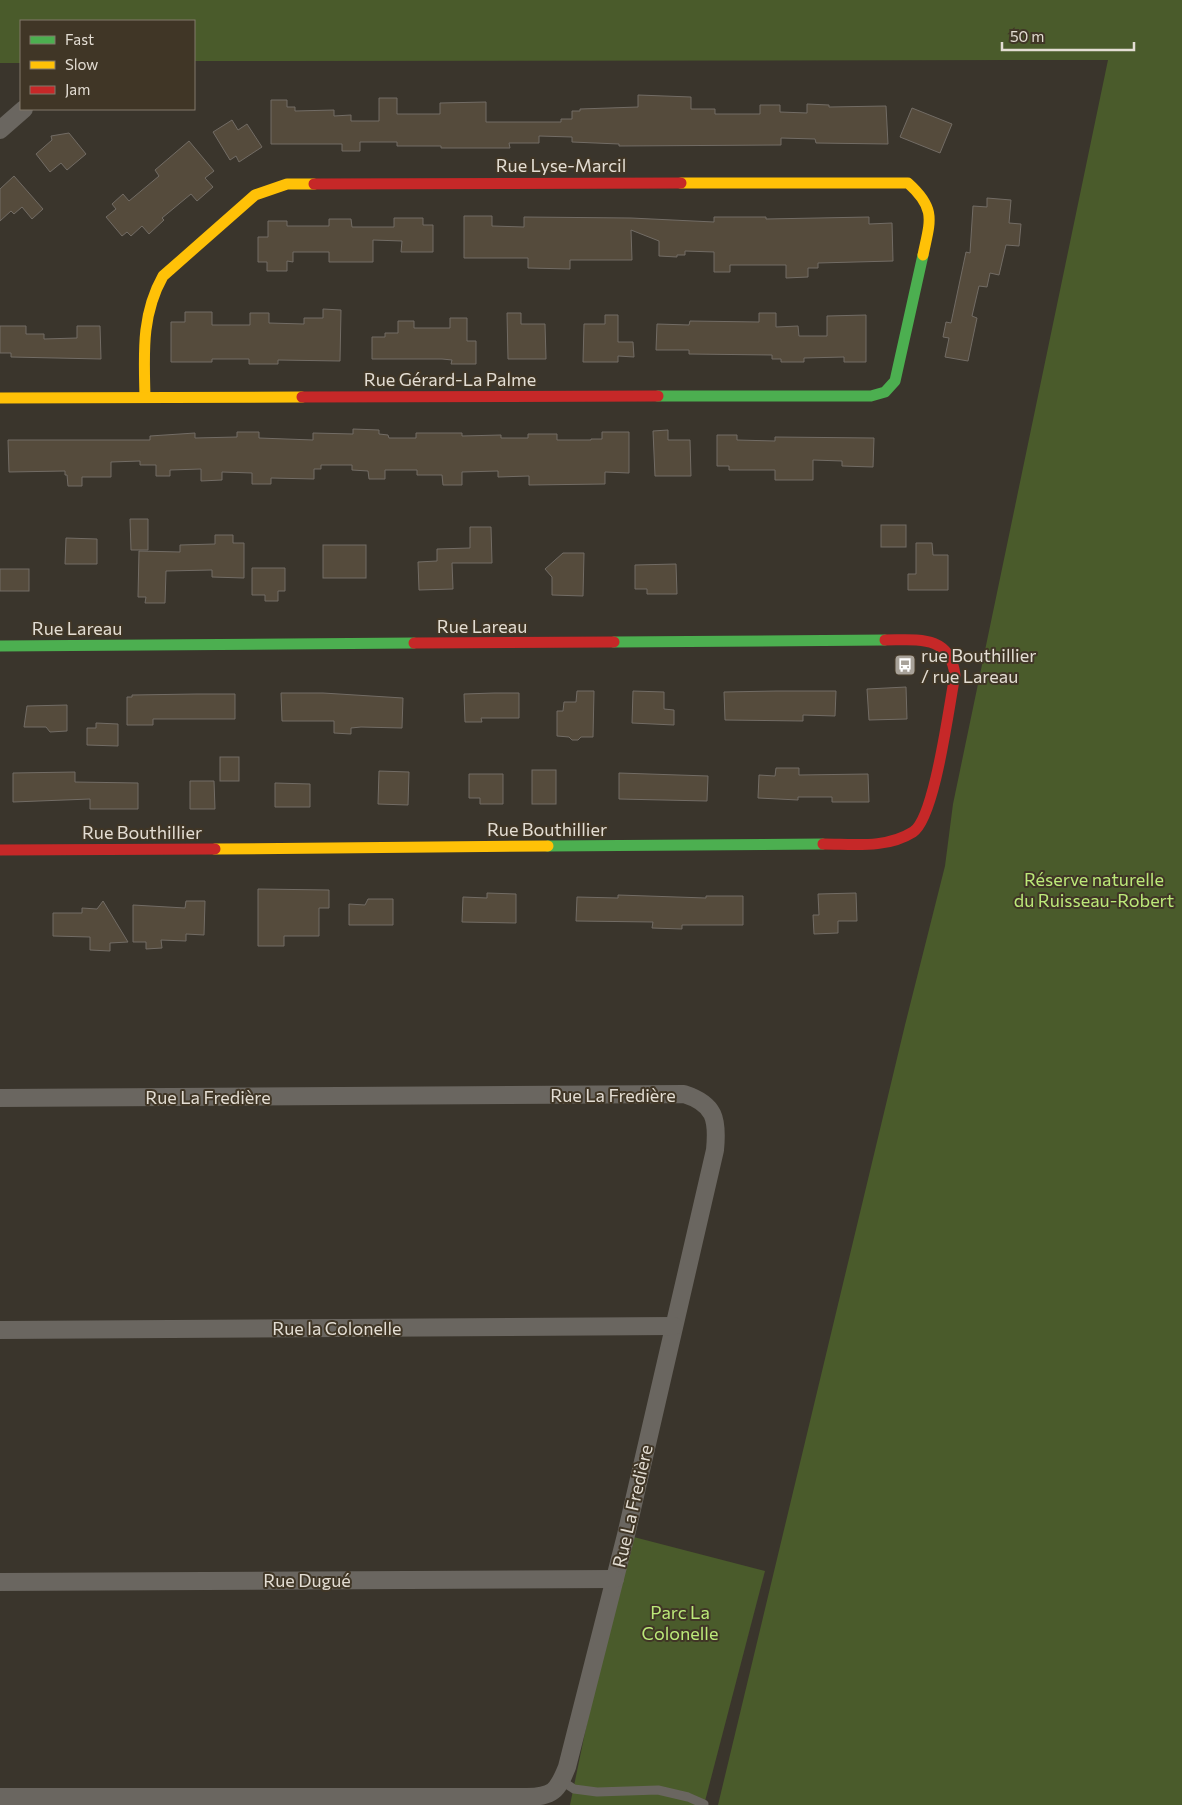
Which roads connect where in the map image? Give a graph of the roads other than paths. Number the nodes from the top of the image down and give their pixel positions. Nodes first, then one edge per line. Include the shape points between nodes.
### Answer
1 (23, 110) edge
2 (0, 130) edge
3 (895, 381) joint
4 (145, 397) junction
5 (0, 398) edge
6 (0, 646) edge
7 (955, 661) joint
8 (0, 850) edge
9 (0, 1098) edge
10 (674, 1326) junction
11 (0, 1330) edge
12 (615, 1579) junction
13 (0, 1582) edge
14 (562, 1781) junction
15 (0, 1797) edge
16 (704, 1804) edge

1 - 2 street
3 - 4 street, Rue Gérard-La Palme via 885,392 871,396
3 - 4 street, Rue Lyse-Marcil via 930,217 927,204 908,183 287,184 255,195 163,276 152,292 144,336
4 - 5 street, Rue Gérard-La Palme
6 - 7 street, Rue Lareau via 911,640 939,644
7 - 8 street, Rue Bouthillier via 953,692 925,818 914,832 884,844
9 - 10 street, Rue La Fredière via 684,1094 700,1099 712,1112 717,1130 715,1150
10 - 11 street, Rue la Colonelle
10 - 12 street, Rue La Fredière
12 - 13 street, Rue Dugué
12 - 14 street, Rue La Fredière
14 - 15 street via 550,1794 536,1797
14 - 16 lane via 574,1789 597,1792 658,1790

